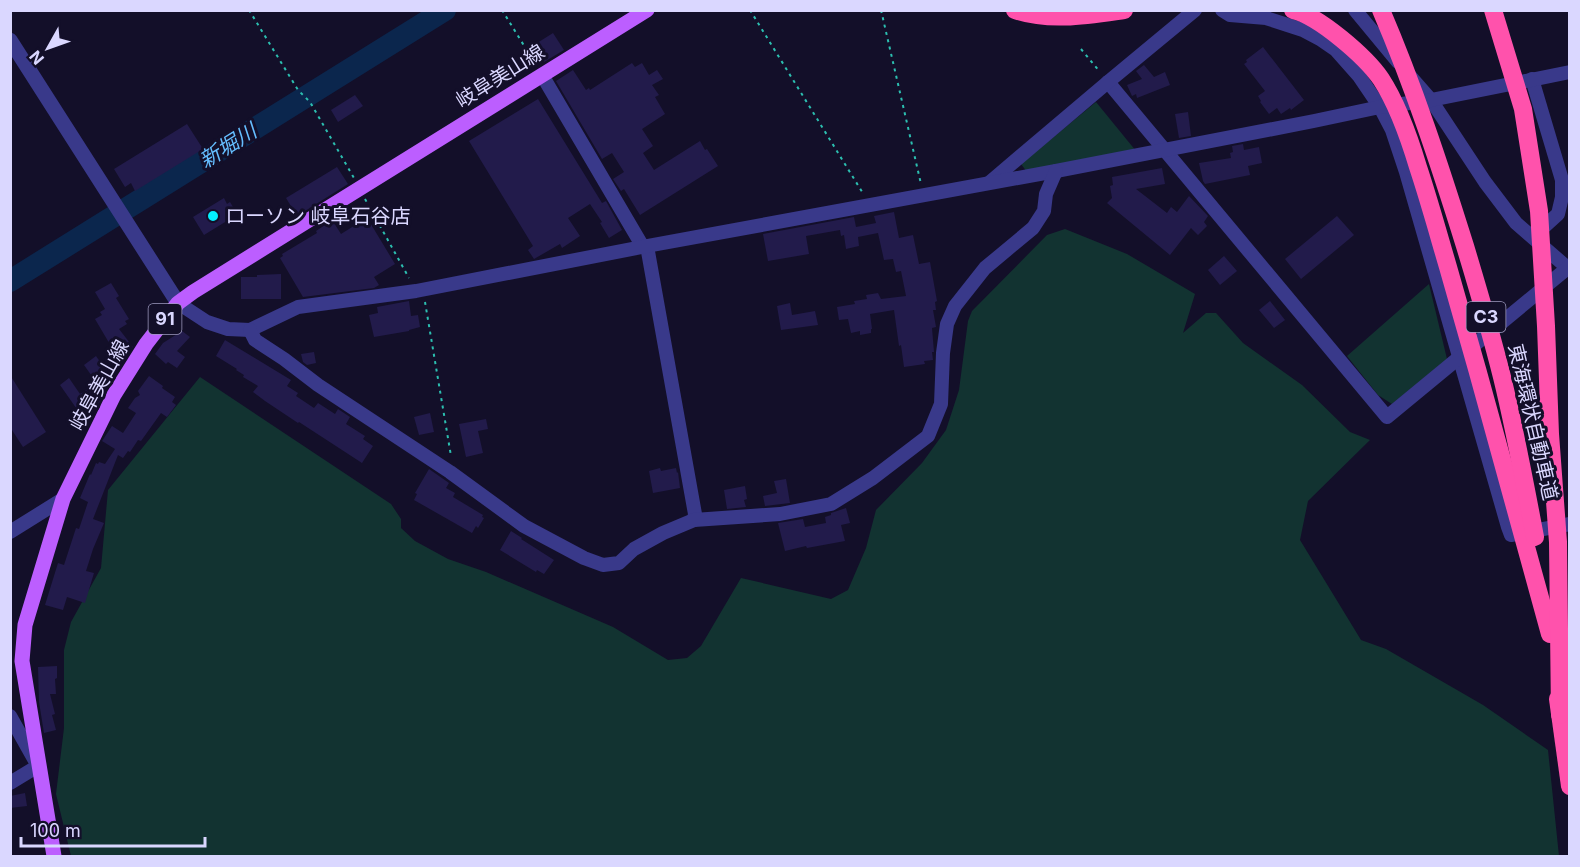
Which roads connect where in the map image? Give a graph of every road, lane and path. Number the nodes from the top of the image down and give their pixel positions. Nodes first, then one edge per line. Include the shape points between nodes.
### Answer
1 (249, 10) edge
2 (502, 10) edge
3 (647, 10) edge
4 (750, 10) edge
5 (881, 10) edge
6 (1015, 10) edge
7 (1124, 10) edge
8 (1195, 10) edge
9 (1222, 10) edge
10 (1293, 10) edge
11 (1355, 10) edge
12 (1381, 10) edge
13 (1493, 10) edge
14 (10, 40) edge
15 (1081, 49) dead end
16 (1569, 72) edge
17 (542, 75) junction
18 (1532, 79) junction
19 (1108, 82) junction
20 (1431, 100) junction
21 (1380, 107) junction
22 (1166, 150) junction
23 (1056, 171) junction
24 (990, 182) junction
25 (360, 189) junction
26 (923, 196) junction
27 (870, 205) junction
28 (1533, 237) junction
29 (645, 246) junction
30 (1569, 268) edge
31 (419, 291) junction
32 (178, 303) junction
33 (250, 330) junction
34 (1458, 357) junction
35 (450, 472) junction
36 (63, 500) junction
37 (694, 520) junction
38 (1569, 524) edge
39 (10, 532) edge
40 (1550, 634) junction
41 (1560, 714) junction
42 (10, 716) edge
43 (38, 766) junction
44 (10, 783) edge
45 (1569, 786) edge
46 (54, 856) edge

1 - 25 path via 298,90 310,102
2 - 17 path
3 - 17 main road, 岐阜美山線 / 91
4 - 27 path
5 - 26 path
6 - 7 highway via 1050,17
8 - 19 street
9 - 21 street via 1230,15 1266,18 1320,39 1336,50 1359,76
10 - 40 highway, bridge via 1352,47 1381,79 1400,114 1427,193
11 - 20 street
12 - 40 highway, 東海環状自動車道 / C3, bridge via 1441,168 1499,365 1518,446
13 - 41 highway, bridge via 1523,109 1539,211 1558,542
14 - 32 street
15 - 19 path
16 - 18 street
17 - 25 main road, 岐阜美山線 / 91
17 - 29 street
18 - 20 street
18 - 28 street via 1562,180 1558,214
19 - 22 street
19 - 24 street
20 - 21 street
20 - 28 street via 1485,182 1516,223
21 - 22 street
21 - 34 street via 1406,172
22 - 23 street
22 - 34 street via 1387,417
23 - 24 street
23 - 37 street via 1044,212 1033,228 985,268 955,306 947,324 943,353 942,404 928,436 831,504 780,514
24 - 26 street
25 - 31 path
25 - 32 main road, 岐阜美山線 / 91
26 - 27 street
27 - 29 street
28 - 30 street
29 - 31 street
29 - 37 street
30 - 34 street
31 - 33 street via 298,308
31 - 35 path via 451,459
32 - 33 street via 207,322 228,329
32 - 36 main road, 岐阜美山線 / 91 via 114,395
33 - 35 street via 255,340 318,385
34 - 38 street via 1511,535
35 - 37 street via 524,526 603,565 619,563 634,549
36 - 39 street
36 - 43 main road, 岐阜美山線 / 91 via 24,625 22,661
40 - 41 highway, 東海環状自動車道 / C3, bridge
41 - 45 highway, 東海環状自動車道 / C3
42 - 43 street
43 - 44 street
43 - 46 main road, 岐阜美山線 / 91

